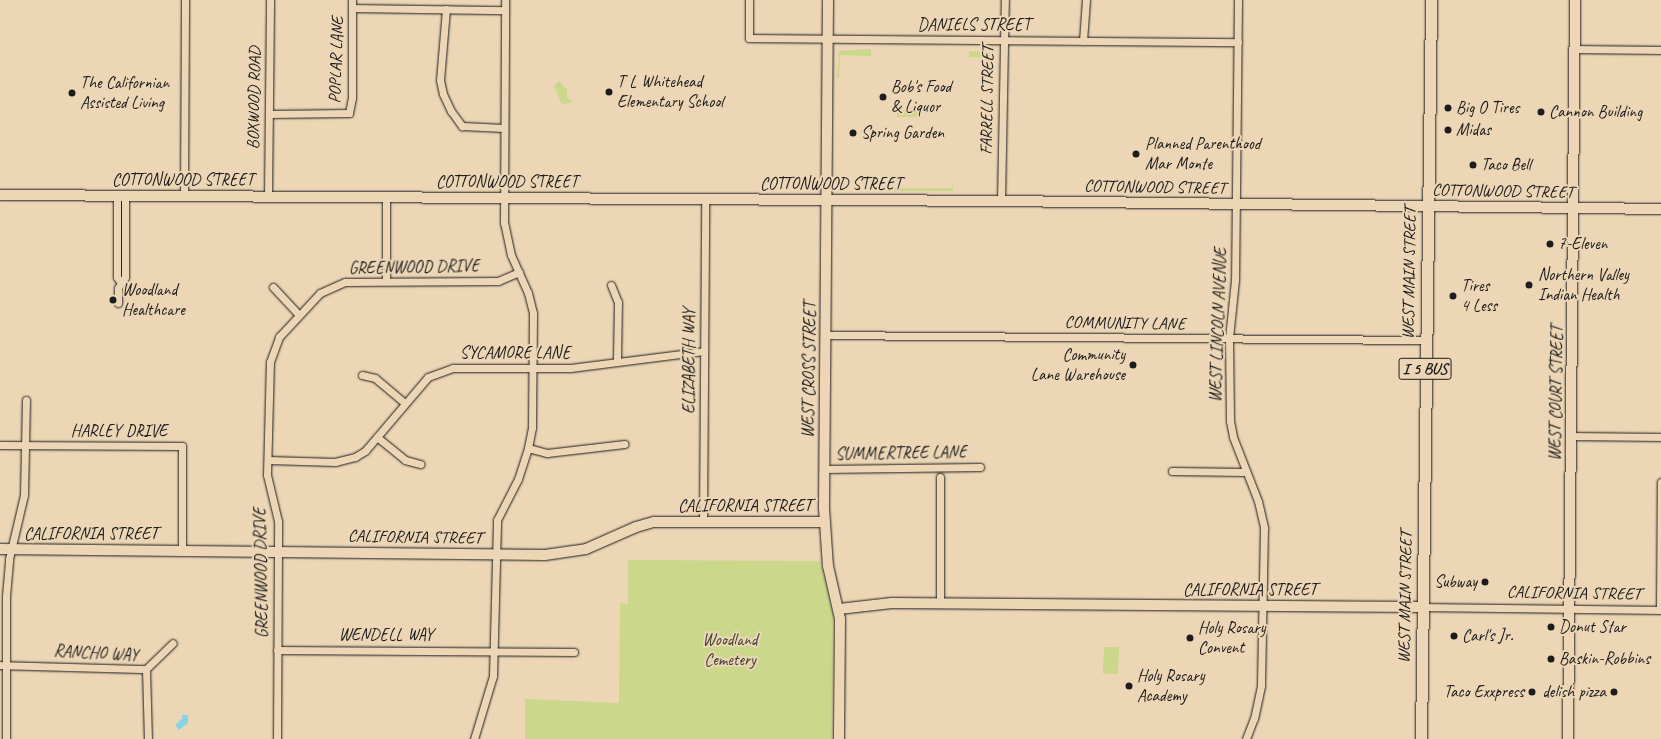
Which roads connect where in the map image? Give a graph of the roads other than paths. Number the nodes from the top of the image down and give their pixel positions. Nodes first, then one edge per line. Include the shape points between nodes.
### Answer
1 (185, 0) edge
2 (270, 0) edge
3 (352, 0) edge
4 (506, 0) edge
5 (749, 0) edge
6 (828, 0) edge
7 (1005, 0) edge
8 (1086, 0) edge
9 (1238, 0) edge
10 (1431, 0) edge
11 (1576, 0) edge
12 (353, 8) junction
13 (446, 9) junction
14 (506, 10) junction
15 (828, 39) junction
16 (1003, 40) junction
17 (1083, 41) junction
18 (1238, 42) junction
19 (1575, 49) junction
20 (1661, 50) edge
21 (269, 114) junction
22 (504, 128) junction
23 (0, 195) edge
24 (121, 196) junction
25 (184, 196) junction
26 (268, 197) junction
27 (386, 197) junction
28 (504, 198) junction
29 (705, 200) junction
30 (826, 200) junction
31 (1001, 201) junction
32 (1236, 204) junction
33 (1427, 206) junction
34 (1574, 208) junction
35 (1661, 209) edge
36 (519, 272) junction
37 (386, 281) junction
38 (610, 285) dead end
39 (273, 287) dead end
40 (118, 303) dead end
41 (298, 314) junction
42 (825, 335) junction
43 (1229, 338) junction
44 (1425, 340) junction
45 (704, 351) junction
46 (617, 362) junction
47 (534, 368) junction
48 (362, 375) dead end
49 (26, 400) dead end
50 (405, 403) junction
51 (1571, 436) junction
52 (1661, 437) edge
53 (377, 438) junction
54 (624, 444) dead end
55 (0, 445) edge
56 (26, 445) junction
57 (528, 448) junction
58 (268, 460) junction
59 (420, 464) dead end
60 (980, 467) dead end
61 (824, 469) junction
62 (1172, 471) dead end
63 (1246, 472) junction
64 (940, 477) dead end
65 (1661, 482) edge
66 (1661, 515) edge
67 (703, 522) junction
68 (824, 522) junction
69 (0, 549) edge
70 (12, 549) junction
71 (182, 550) junction
72 (277, 551) junction
73 (495, 554) junction
74 (940, 603) junction
75 (1263, 606) junction
76 (1422, 607) junction
77 (839, 609) junction
78 (1569, 609) junction
79 (1660, 610) edge
80 (174, 643) dead end
81 (277, 650) junction
82 (494, 651) junction
83 (574, 652) dead end
84 (3, 665) edge
85 (146, 669) junction
86 (6, 739) edge
87 (148, 739) edge
88 (277, 739) edge
89 (474, 739) edge
90 (839, 739) edge
91 (1246, 739) edge
92 (1421, 739) edge
93 (1568, 739) edge

1 - 25 street
2 - 21 street, BOXWOOD ROAD
3 - 12 street, POPLAR LANE
4 - 14 street
5 - 15 street, DANIELS STREET via 749,38
6 - 15 street, WEST CROSS STREET
7 - 16 street, FARRELL STREET
8 - 17 street
9 - 18 street, WEST LINCOLN AVENUE
10 - 33 main road, WEST MAIN STREET / I 5 BUS
11 - 19 street, WEST COURT STREET
12 - 13 street
12 - 21 street, POPLAR LANE via 349,113
13 - 14 street
13 - 22 street via 440,80 450,111 462,126
14 - 22 street
15 - 16 street, DANIELS STREET
15 - 30 street, WEST CROSS STREET
16 - 17 street, DANIELS STREET
16 - 31 street, FARRELL STREET
17 - 18 street, DANIELS STREET
18 - 32 street, WEST LINCOLN AVENUE
19 - 20 street
19 - 34 street, WEST COURT STREET
21 - 26 street, BOXWOOD ROAD
22 - 28 street
23 - 24 street, COTTONWOOD STREET
24 - 25 street, COTTONWOOD STREET
24 - 40 street via 125,277 118,288
25 - 26 street, COTTONWOOD STREET
26 - 27 street, COTTONWOOD STREET
27 - 28 street, COTTONWOOD STREET
27 - 37 street
28 - 29 street, COTTONWOOD STREET
28 - 36 street via 505,235
29 - 30 street, COTTONWOOD STREET
29 - 45 street, ELIZABETH WAY
30 - 31 street, COTTONWOOD STREET
30 - 42 street, WEST CROSS STREET
31 - 32 street, COTTONWOOD STREET
32 - 33 street, COTTONWOOD STREET
32 - 43 street, WEST LINCOLN AVENUE via 1235,280
33 - 34 street, COTTONWOOD STREET
33 - 44 main road, WEST MAIN STREET / I 5 BUS
34 - 35 street, COTTONWOOD STREET
34 - 51 street, WEST COURT STREET
36 - 37 street, GREENWOOD DRIVE via 498,281
36 - 47 street via 533,312
37 - 41 street, GREENWOOD DRIVE via 358,280 334,285 320,293
38 - 46 street via 618,302
39 - 41 street
41 - 58 street, GREENWOOD DRIVE via 279,337 270,362
42 - 43 street, COMMUNITY LANE
42 - 61 street, WEST CROSS STREET
43 - 44 street, COMMUNITY LANE
43 - 63 street, WEST LINCOLN AVENUE via 1230,421
44 - 76 main road, WEST MAIN STREET / I 5 BUS
45 - 46 street, SYCAMORE LANE
45 - 67 street, ELIZABETH WAY
46 - 47 street, SYCAMORE LANE via 575,368
47 - 50 street, SYCAMORE LANE via 453,368 428,376
47 - 57 street via 532,428
48 - 50 street via 375,378
49 - 56 street
50 - 53 street, SYCAMORE LANE
51 - 52 street
51 - 78 street, WEST COURT STREET
53 - 58 street, SYCAMORE LANE via 365,451 344,461
53 - 59 street via 405,460
54 - 57 street via 547,453
55 - 56 street, HARLEY DRIVE
56 - 70 street via 24,495
56 - 71 street, HARLEY DRIVE via 182,446
57 - 73 street via 518,479 497,520
58 - 72 street, GREENWOOD DRIVE via 267,475 277,508
60 - 61 street, SUMMERTREE LANE
61 - 68 street, WEST CROSS STREET
62 - 63 street
63 - 75 street, WEST LINCOLN AVENUE via 1258,502 1264,528
64 - 74 street
65 - 66 street
66 - 79 street
67 - 68 street, CALIFORNIA STREET
67 - 73 street, CALIFORNIA STREET via 648,522 599,544 566,553
68 - 77 street, WEST CROSS STREET via 830,579
69 - 70 street, CALIFORNIA STREET
70 - 71 street, CALIFORNIA STREET
70 - 84 street via 6,596
71 - 72 street, CALIFORNIA STREET
72 - 73 street, CALIFORNIA STREET
72 - 81 street, GREENWOOD DRIVE
73 - 82 street
74 - 75 street, CALIFORNIA STREET
74 - 77 street, CALIFORNIA STREET via 878,603
75 - 76 street, CALIFORNIA STREET
75 - 91 street, WEST LINCOLN AVENUE via 1260,691
76 - 78 street, CALIFORNIA STREET
76 - 92 main road, WEST MAIN STREET / I 5 BUS
77 - 90 street, WEST CROSS STREET
78 - 79 street, CALIFORNIA STREET
78 - 93 street, WEST COURT STREET
80 - 85 street
81 - 82 street, WENDELL WAY
81 - 88 street, GREENWOOD DRIVE
82 - 83 street, WENDELL WAY
82 - 89 street via 490,693
84 - 85 street, RANCHO WAY
84 - 86 street
85 - 87 street, RANCHO WAY

